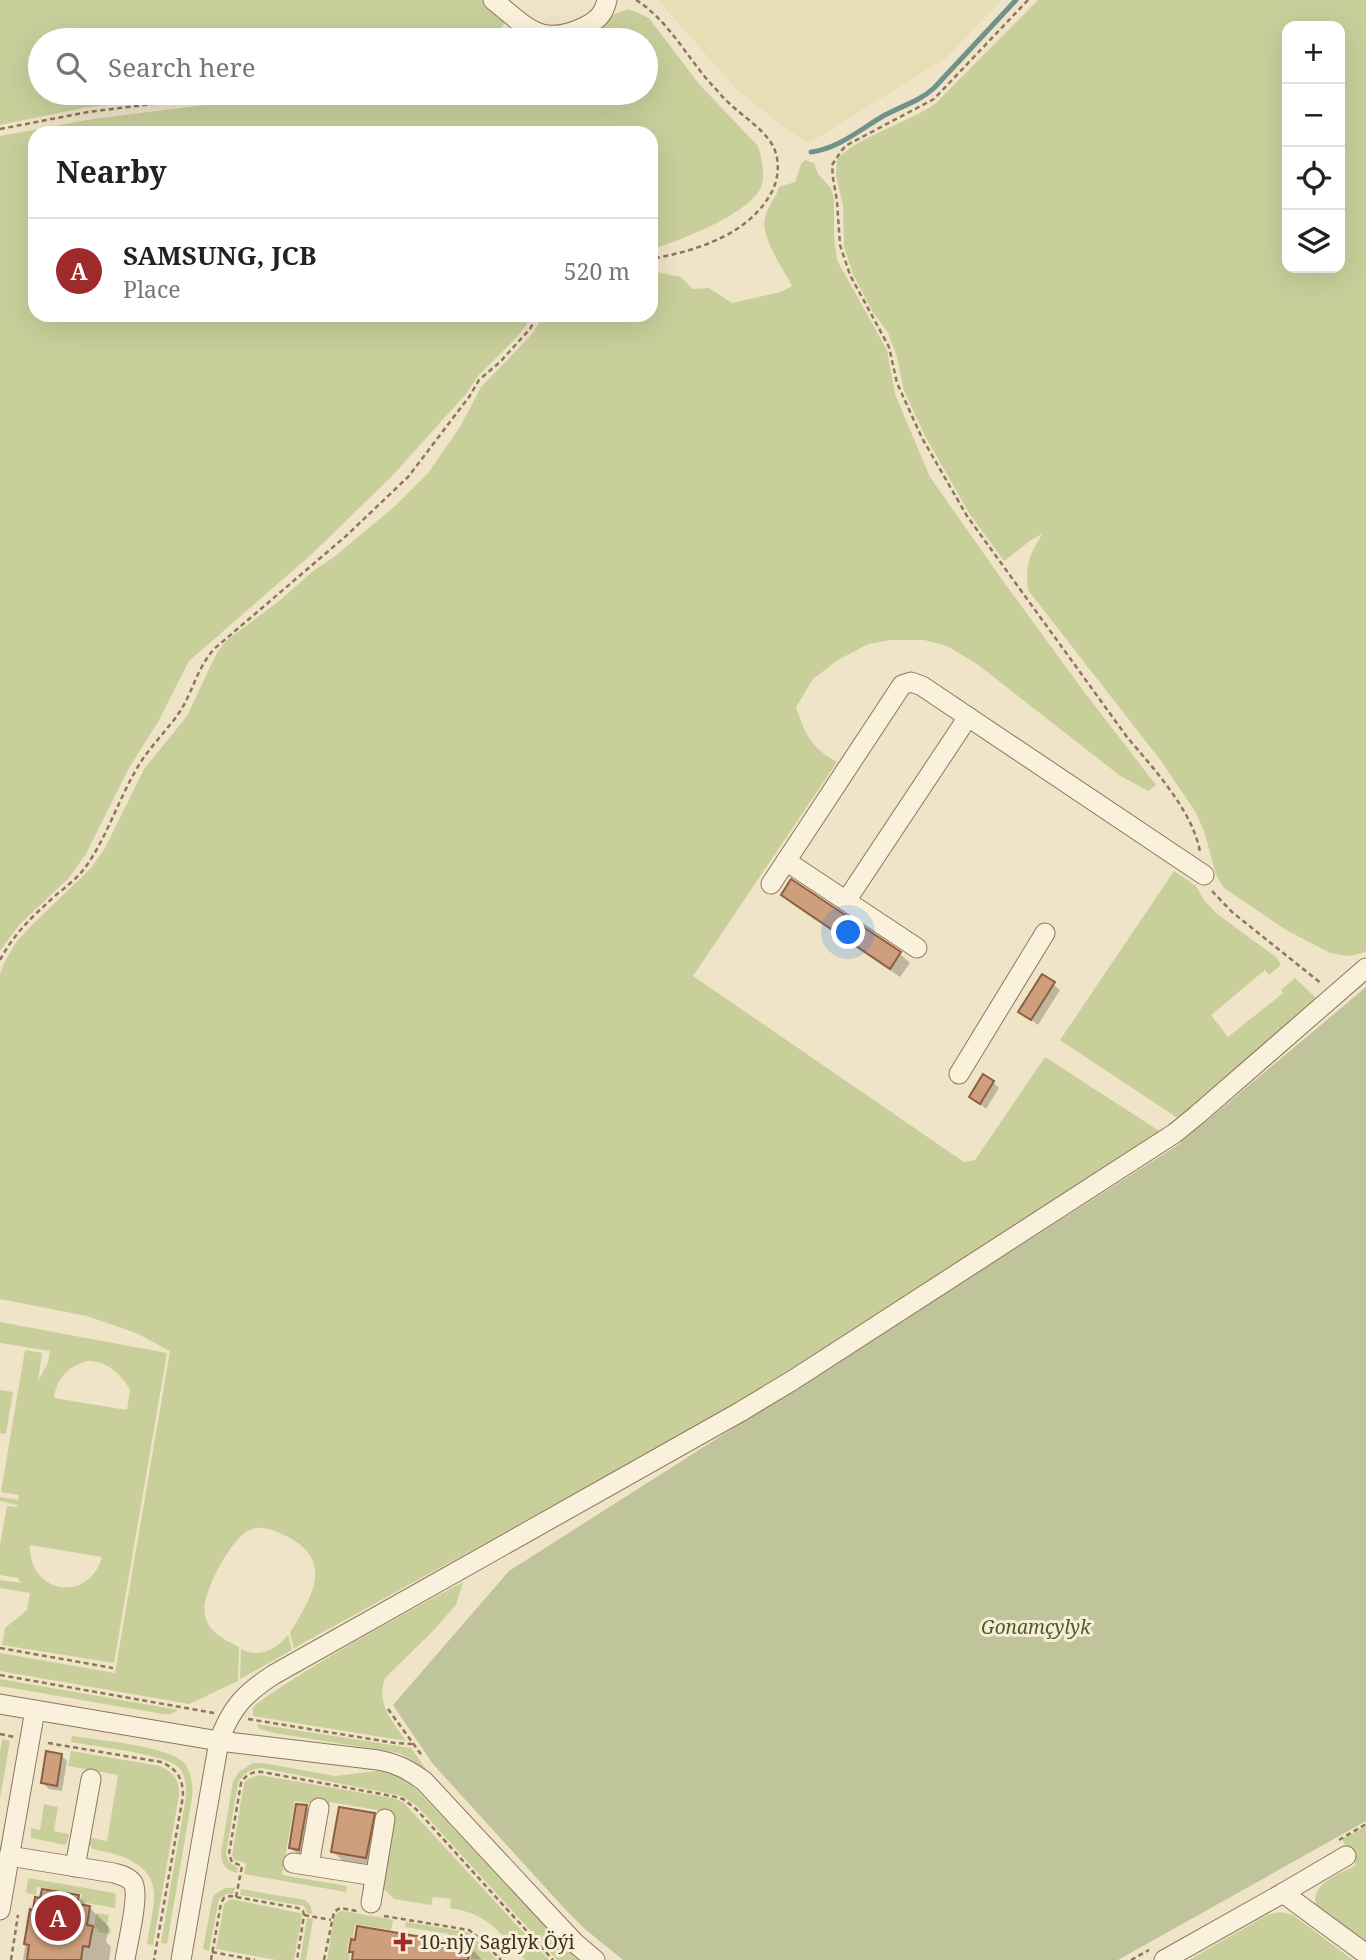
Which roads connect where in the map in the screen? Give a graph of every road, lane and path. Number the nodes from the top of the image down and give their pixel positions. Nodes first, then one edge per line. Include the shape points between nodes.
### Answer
1 (494, 0) edge
2 (607, 0) edge
3 (636, 0) edge
4 (1028, 0) edge
5 (530, 28) edge
6 (581, 28) edge
7 (145, 105) edge
8 (0, 129) edge
9 (658, 258) edge
10 (534, 322) edge
11 (968, 717) junction
12 (786, 861) junction
13 (1204, 875) junction
14 (771, 884) dead end
15 (846, 901) junction
16 (1045, 933) dead end
17 (917, 948) dead end
18 (0, 960) edge
19 (1366, 968) edge
20 (1335, 995) junction
21 (960, 1074) dead end
22 (0, 1648) edge
23 (113, 1668) dead end
24 (0, 1675) edge
25 (0, 1704) edge
26 (184, 1707) dead end
27 (35, 1710) junction
28 (255, 1720) dead end
29 (0, 1734) edge
30 (19, 1738) dead end
31 (219, 1741) junction
32 (42, 1742) dead end
33 (414, 1744) dead end
34 (91, 1779) dead end
35 (319, 1808) dead end
36 (385, 1819) dead end
37 (9, 1856) junction
38 (1346, 1856) dead end
39 (75, 1867) junction
40 (240, 1873) dead end
41 (375, 1876) junction
42 (1283, 1894) junction
43 (236, 1897) junction
44 (20, 1905) dead end
45 (0, 1910) edge
46 (370, 1910) junction
47 (304, 1916) junction
48 (331, 1920) junction
49 (149, 1950) dead end
50 (156, 1952) junction
51 (212, 1952) junction
52 (1366, 1954) edge
53 (10, 1960) edge
54 (125, 1960) edge
55 (154, 1960) edge
56 (181, 1960) edge
57 (211, 1960) edge
58 (255, 1960) edge
59 (297, 1960) edge
60 (324, 1960) edge
61 (501, 1960) edge
62 (595, 1960) edge
63 (1164, 1960) edge

1 - 5 street
2 - 6 street via 598,19
3 - 9 path via 663,23 698,69 766,136 776,153 775,187 749,221 681,253
4 - 13 path via 934,99 847,145 835,158 832,178 842,254 889,347 897,383 922,438 967,516 1190,820
7 - 8 path
10 - 18 path via 479,380 408,477 205,659 179,713 134,772 86,866 17,932
11 - 12 street via 919,684 902,685
11 - 13 street
11 - 15 street
12 - 14 street
12 - 15 street
13 - 20 path via 1232,912
15 - 17 street
16 - 21 street
19 - 20 street
20 - 31 street via 1175,1133 793,1380 273,1675 238,1702
22 - 23 path
24 - 26 path
25 - 27 street
27 - 31 street
27 - 37 street
28 - 33 path
29 - 30 path
31 - 56 street
31 - 62 street via 378,1760 409,1770
32 - 50 path via 161,1762 179,1775 183,1796
34 - 39 street
35 - 41 street via 301,1864
36 - 41 street
37 - 39 street
37 - 45 street
38 - 42 street
39 - 54 street via 122,1875 133,1884 135,1899
40 - 43 path
41 - 46 street
42 - 52 street
42 - 63 street
43 - 47 path via 298,1908
43 - 51 path via 222,1900
44 - 53 path
46 - 48 path via 338,1909
46 - 61 path via 468,1930
47 - 48 path
47 - 59 path
48 - 60 path
49 - 50 path
50 - 55 path
51 - 57 path
51 - 58 path

